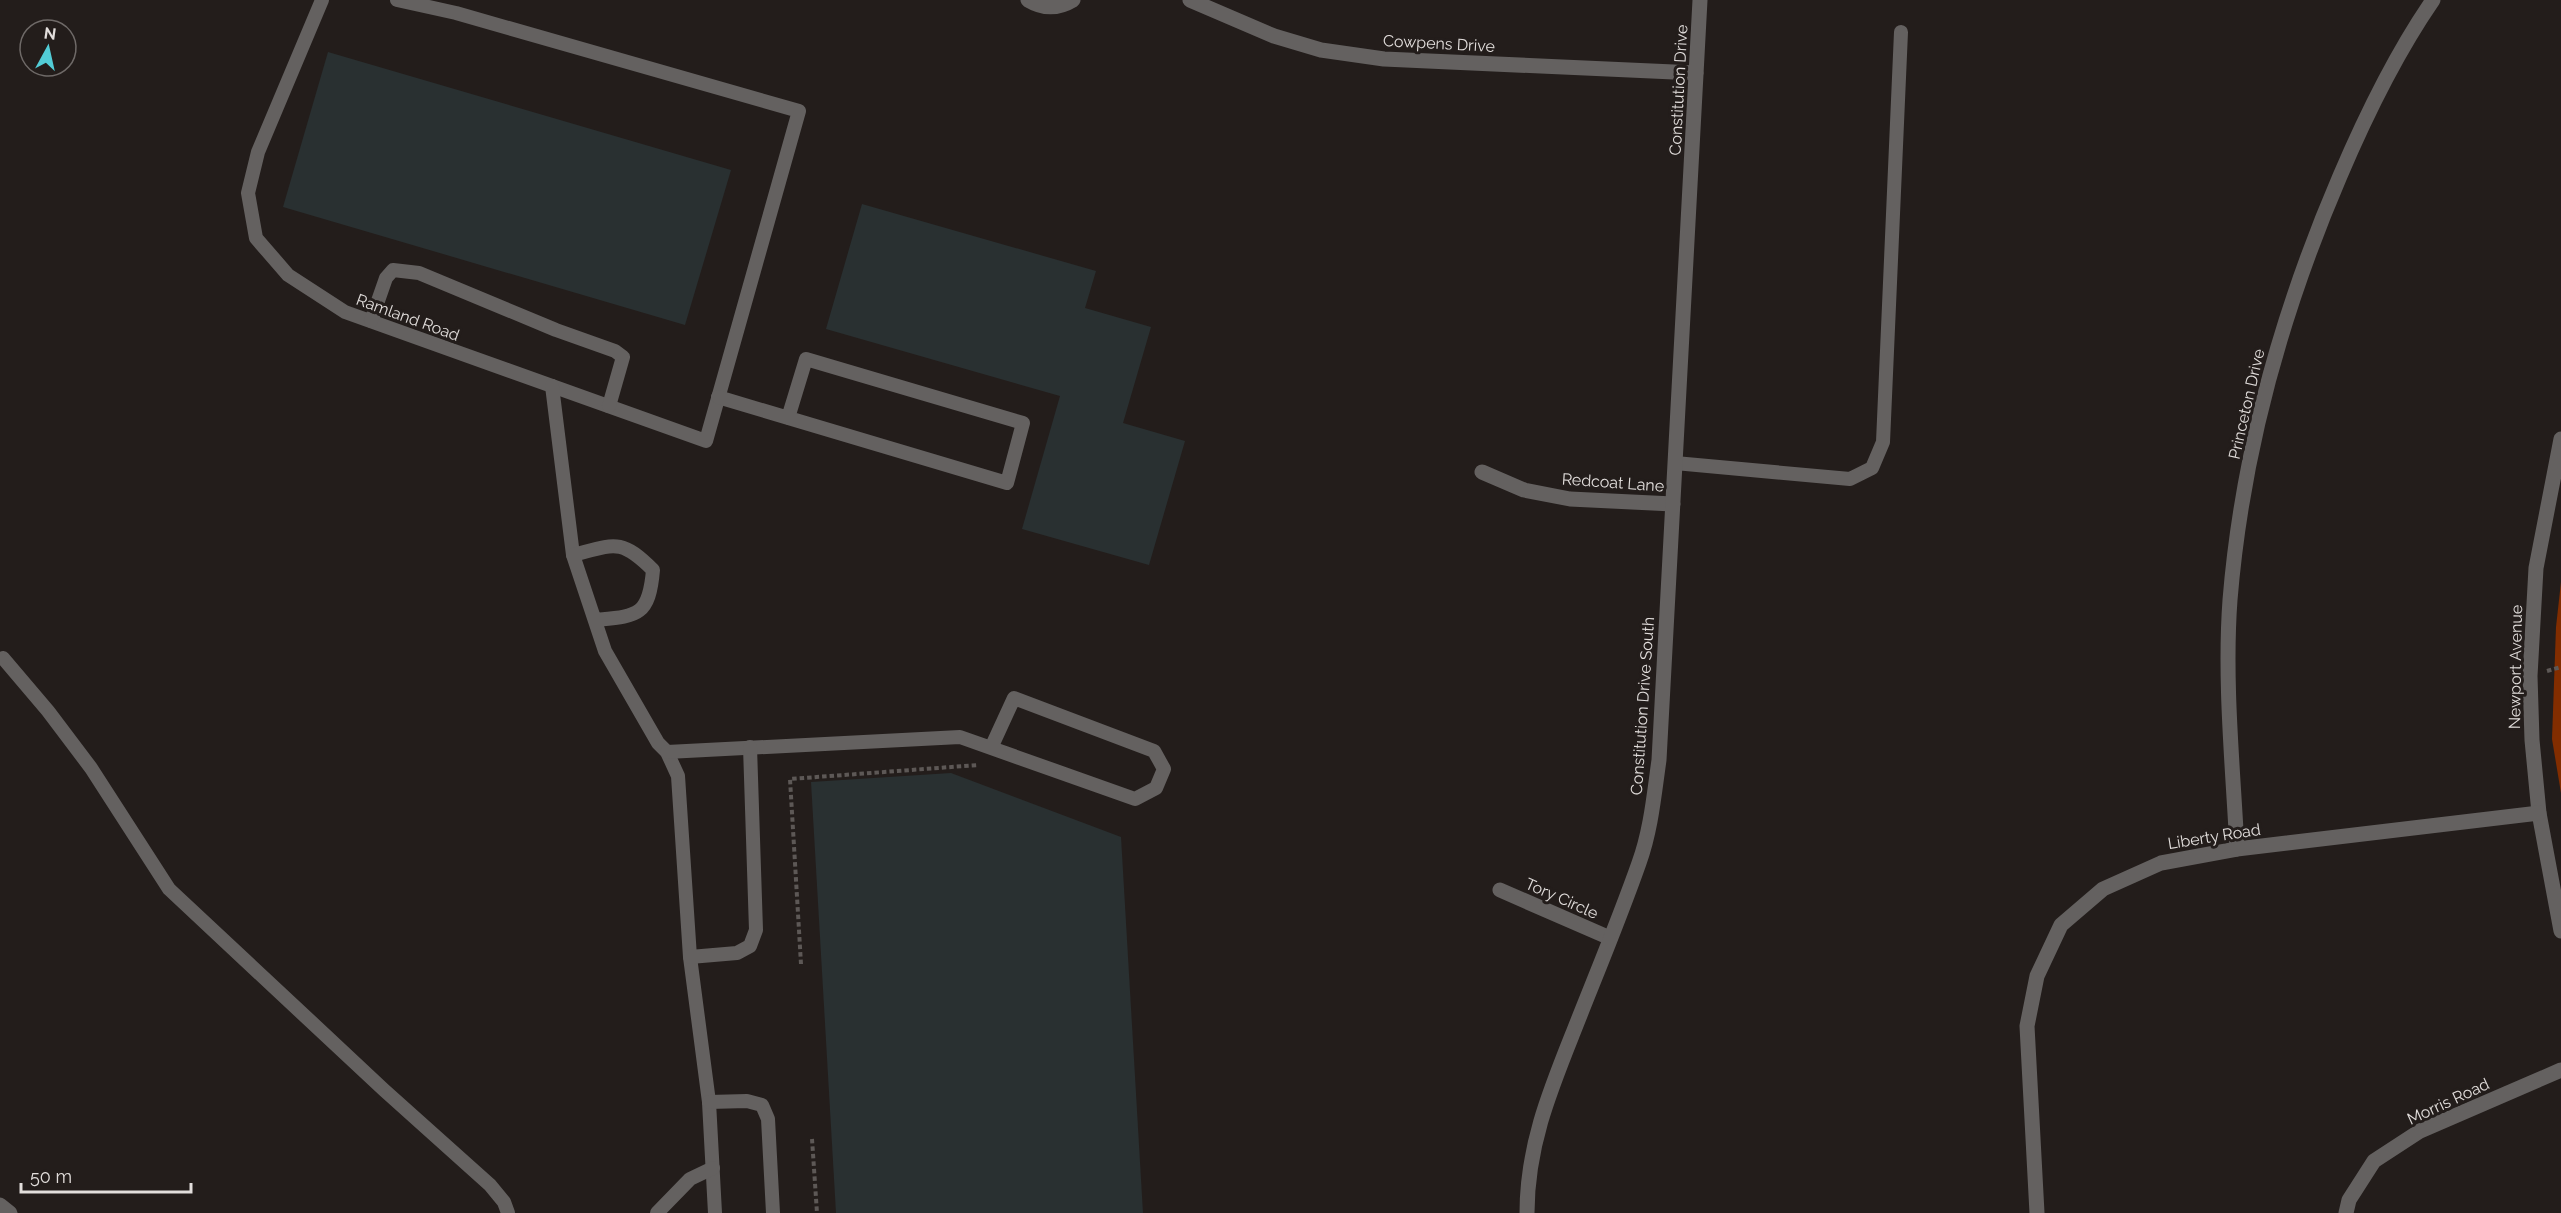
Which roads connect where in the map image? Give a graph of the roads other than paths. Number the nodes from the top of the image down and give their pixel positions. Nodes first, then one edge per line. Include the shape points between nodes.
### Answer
1 (322, 0) edge
2 (397, 0) edge
3 (1028, 0) edge
4 (1073, 0) edge
5 (1190, 0) edge
6 (1700, 0) edge
7 (2433, 0) edge
8 (1901, 32) dead end
9 (1696, 74) junction
10 (1691, 181) joint
11 (371, 321) junction
12 (552, 386) junction
13 (718, 397) junction
14 (609, 406) junction
15 (788, 418) junction
16 (2561, 439) edge
17 (1675, 463) junction
18 (1482, 472) dead end
19 (1673, 504) junction
20 (573, 555) junction
21 (595, 620) junction
22 (3, 658) dead end
23 (750, 747) junction
24 (991, 748) junction
25 (667, 752) junction
26 (2539, 813) junction
27 (2237, 849) junction
28 (1500, 890) dead end
29 (2561, 931) edge
30 (1610, 938) junction
31 (690, 957) junction
32 (2561, 1070) edge
33 (709, 1102) junction
34 (713, 1168) junction
35 (0, 1205) edge
36 (9, 1213) edge
37 (508, 1213) edge
38 (657, 1213) edge
39 (715, 1213) edge
40 (773, 1213) edge
41 (1527, 1213) edge
42 (2037, 1213) edge
43 (2346, 1213) edge

1 - 11 lane, Ramland Road via 258,152 248,193 256,238 288,275 345,312
2 - 13 lane via 456,13 799,111
3 - 4 street via 1038,6 1062,7
5 - 9 street, Cowpens Drive via 1274,36 1321,50 1384,59
6 - 9 street, Constitution Drive
7 - 27 street, Princeton Drive via 2369,109 2321,220 2285,319 2258,423 2240,517 2230,602 2229,712
8 - 17 lane via 1883,442 1872,468 1850,479
9 - 10 street, Constitution Drive
10 - 17 street, Constitution Drive South
11 - 12 lane, Ramland Road
11 - 14 lane via 386,278 393,270 419,273 615,351 622,357
12 - 14 lane, Ramland Road
12 - 20 lane
13 - 14 lane, Ramland Road via 706,441
13 - 15 lane
15 - 15 lane via 1007,483 1023,423 806,359
16 - 26 street, Newport Avenue via 2536,568 2530,676
17 - 19 street, Constitution Drive South
18 - 19 street, Redcoat Lane via 1524,490 1570,499
19 - 30 street, Constitution Drive South via 1659,760 1651,816 1640,861
20 - 21 lane
20 - 21 lane via 612,545 634,551 653,570 651,597 632,616
21 - 25 lane via 605,651
22 - 37 lane via 91,768 169,889 490,1185
23 - 24 lane via 960,737
23 - 25 lane
23 - 31 lane via 756,930 750,946 737,953
24 - 24 lane via 1135,799 1156,788 1164,769 1154,751 1014,698
25 - 31 lane via 678,776
26 - 27 street, Liberty Road
26 - 29 street, Newport Avenue
27 - 42 street, Liberty Road via 2161,863 2103,889 2061,925 2037,976 2027,1026
28 - 30 street, Tory Circle
30 - 41 street, Constitution Drive South via 1533,1144
31 - 33 lane
32 - 43 street, Morris Road via 2420,1131 2374,1161 2349,1200
33 - 34 lane
33 - 40 lane via 747,1101 762,1105 768,1119
34 - 38 lane via 690,1179
34 - 39 lane
35 - 36 street

